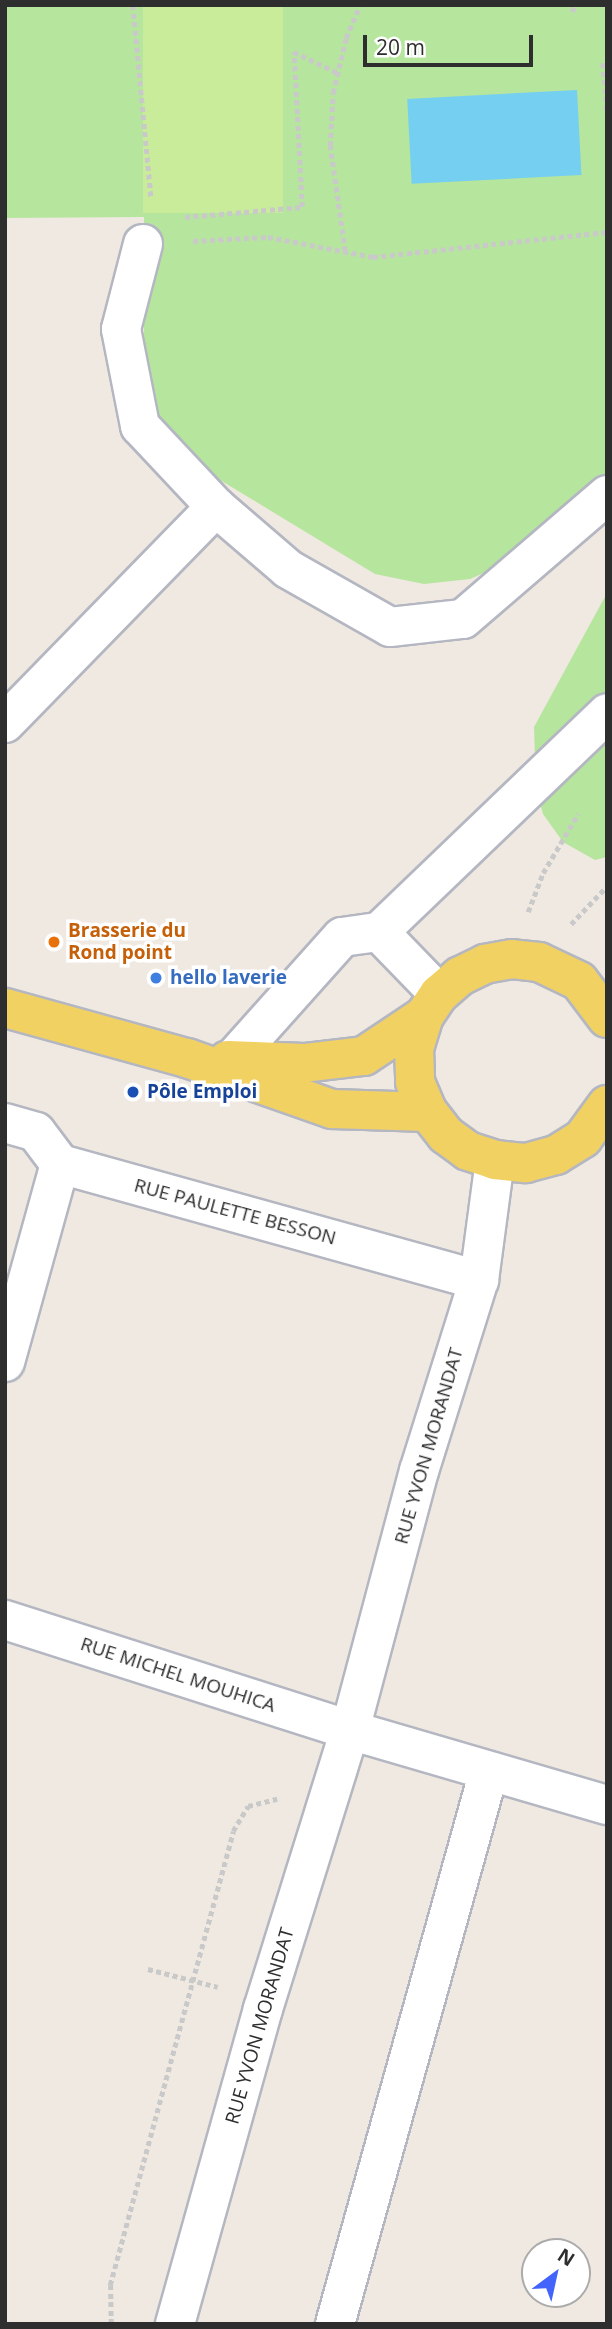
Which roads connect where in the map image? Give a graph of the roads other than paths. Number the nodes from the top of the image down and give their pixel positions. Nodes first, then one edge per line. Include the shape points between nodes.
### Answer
1 (150, 236) road end
2 (607, 495) edge
3 (216, 507) junction
4 (607, 713) edge
5 (5, 723) edge
6 (379, 932) junction
7 (432, 1005) junction
8 (5, 1008) edge
9 (607, 1018) edge
10 (187, 1058) junction
11 (232, 1060) junction
12 (607, 1105) edge
13 (428, 1112) junction
14 (5, 1123) edge
15 (595, 1146) edge
16 (495, 1160) junction
17 (60, 1164) junction
18 (479, 1280) junction
19 (5, 1362) edge
20 (5, 1620) edge
21 (350, 1730) junction
22 (489, 1771) junction
23 (607, 1805) edge
24 (175, 2324) edge
25 (335, 2324) edge

1 - 3 street via 121,329 140,426
2 - 3 street via 463,619 390,627 288,569
3 - 5 street
4 - 6 street
6 - 7 street
6 - 11 street via 342,937
7 - 9 main road via 460,976 485,964 512,959 539,962 579,981
7 - 11 main road via 363,1056 304,1063
7 - 13 main road via 414,1048 415,1071
8 - 10 main road
10 - 11 main road
10 - 13 main road via 332,1109
12 - 15 main road
13 - 16 main road via 446,1135 468,1151
14 - 17 street via 36,1132
15 - 16 main road via 526,1163
16 - 18 street, RUE YVON MORANDAT
17 - 18 street, RUE PAULETTE BESSON
17 - 19 street
18 - 21 street, RUE YVON MORANDAT via 419,1471
20 - 21 street, RUE MICHEL MOUHICA
21 - 22 street
21 - 24 street, RUE YVON MORANDAT via 263,2010
22 - 23 street
22 - 25 street

